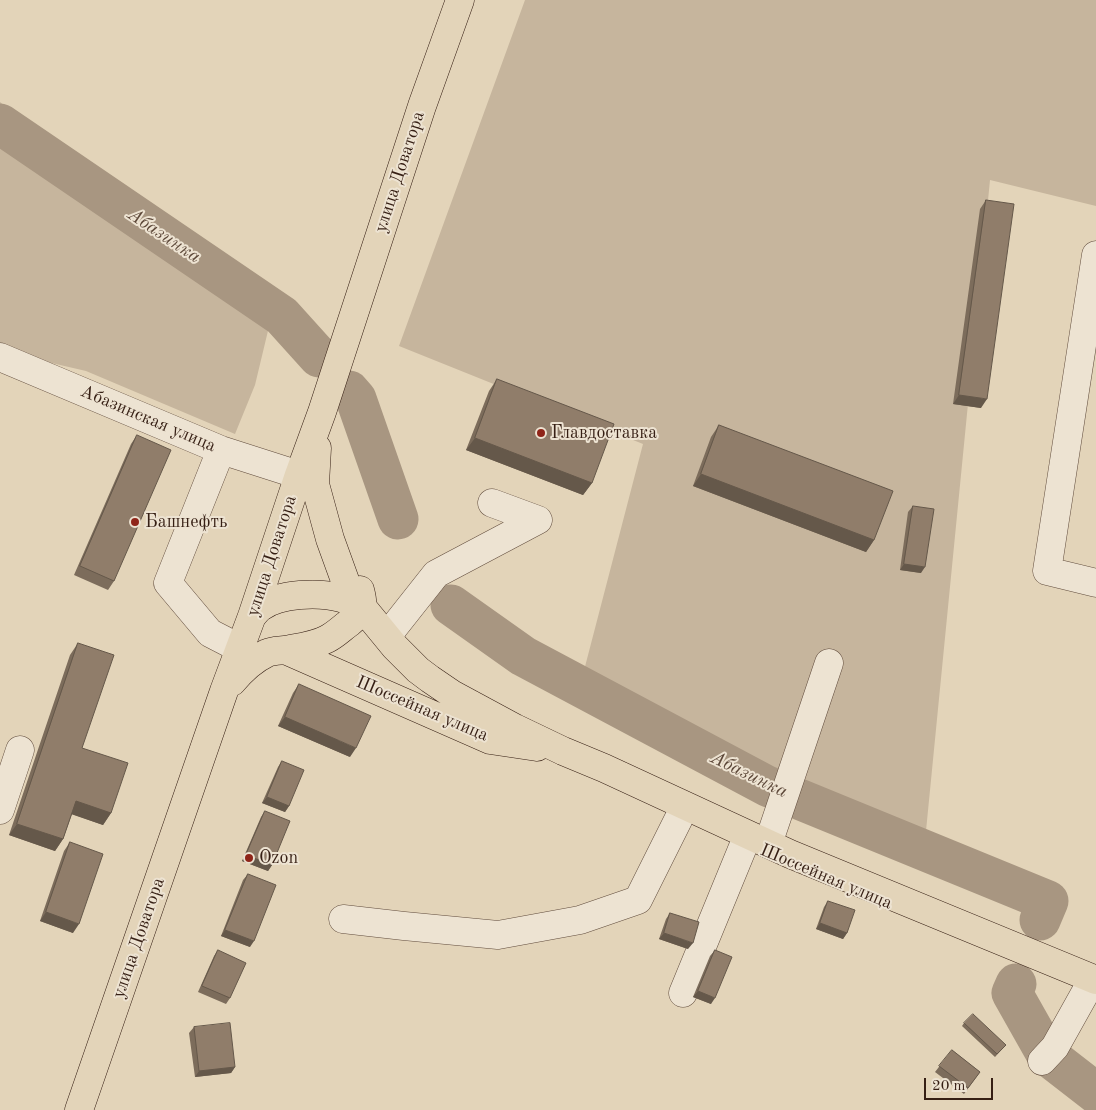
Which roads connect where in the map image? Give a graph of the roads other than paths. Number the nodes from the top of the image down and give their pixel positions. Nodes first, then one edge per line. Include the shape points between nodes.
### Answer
1 (460, 0) edge
2 (1096, 255) edge
3 (0, 357) edge
4 (322, 412) junction
5 (221, 450) junction
6 (299, 475) junction
7 (492, 503) dead end
8 (1096, 583) edge
9 (363, 608) junction
10 (252, 616) junction
11 (386, 636) junction
12 (241, 649) junction
13 (285, 650) junction
14 (829, 663) dead end
15 (224, 691) junction
16 (20, 750) dead end
17 (563, 751) junction
18 (0, 810) edge
19 (682, 812) junction
20 (757, 843) junction
21 (343, 919) dead end
22 (1094, 985) edge
23 (683, 993) dead end
24 (1049, 1054) dead end
25 (79, 1110) edge

1 - 4 main road, улица Доватора
2 - 8 street via 1047,571
3 - 5 street, Абазинская улица
4 - 6 main road, улица Доватора
4 - 9 main road via 334,503 356,573
5 - 6 street, Абазинская улица
5 - 12 street via 168,583 210,634
6 - 10 main road, улица Доватора
7 - 11 street via 538,520 436,574
9 - 10 main road via 340,598 302,595 280,598 261,607
9 - 11 main road, Шоссейная улица
9 - 13 main road via 327,639
10 - 12 main road, улица Доватора
11 - 17 main road, Шоссейная улица via 418,670 444,689
12 - 15 main road, улица Доватора
13 - 15 main road via 255,659
13 - 17 main road, Шоссейная улица via 490,740
14 - 20 street
15 - 25 main road, улица Доватора
16 - 18 street
17 - 19 main road, Шоссейная улица via 581,765
17 - 20 main road, Шоссейная улица
19 - 20 main road, Шоссейная улица
19 - 21 street via 638,900 580,920 498,935
20 - 22 main road, Шоссейная улица
20 - 23 street
22 - 24 street

